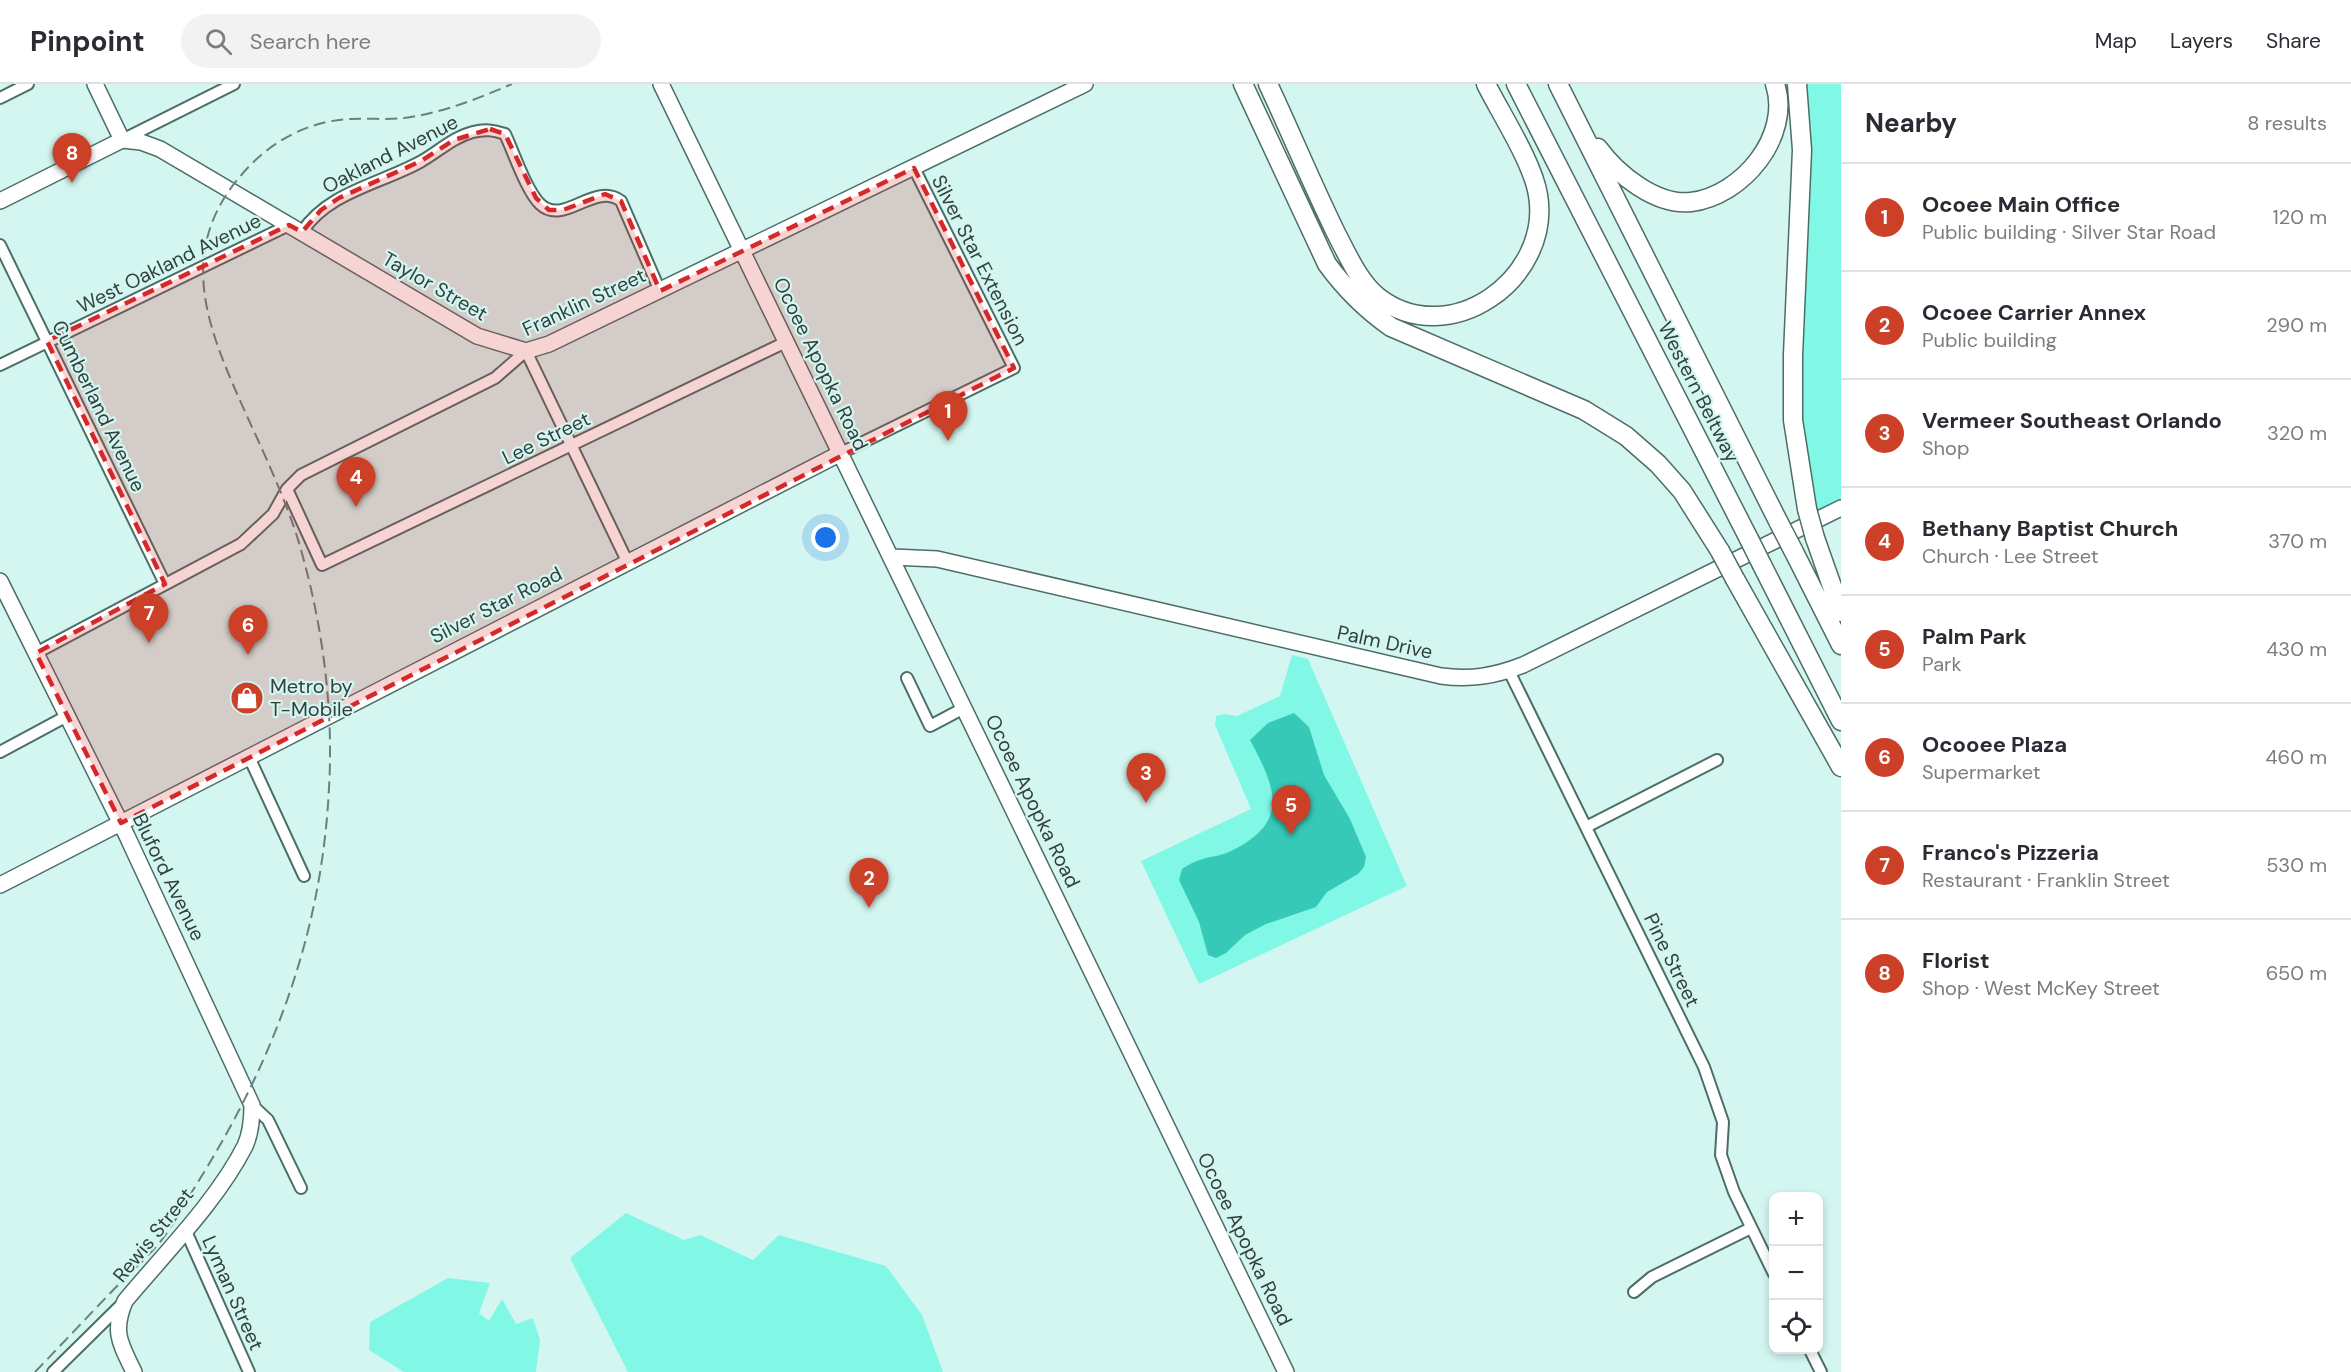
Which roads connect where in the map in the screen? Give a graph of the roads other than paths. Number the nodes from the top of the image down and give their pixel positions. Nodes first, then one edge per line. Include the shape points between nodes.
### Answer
1 (28, 84) edge
2 (95, 84) edge
3 (234, 84) edge
4 (661, 84) edge
5 (1085, 84) edge
6 (1243, 84) edge
7 (1268, 84) edge
8 (1486, 84) edge
9 (1516, 84) edge
10 (1558, 84) edge
11 (1775, 84) edge
12 (1797, 84) edge
13 (0, 98) edge
14 (1574, 114) junction
15 (119, 142) junction
16 (914, 168) junction
17 (0, 201) edge
18 (296, 229) junction
19 (0, 245) edge
20 (741, 250) junction
21 (660, 291) junction
22 (47, 341) junction
23 (786, 342) junction
24 (526, 351) junction
25 (0, 365) edge
26 (1014, 368) joint
27 (572, 445) junction
28 (841, 453) junction
29 (287, 489) junction
30 (1841, 508) edge
31 (892, 557) junction
32 (627, 561) junction
33 (0, 581) edge
34 (165, 584) junction
35 (1841, 612) edge
36 (1841, 645) edge
37 (36, 653) junction
38 (1509, 670) junction
39 (907, 678) dead end
40 (964, 708) junction
41 (67, 716) junction
42 (1841, 721) edge
43 (0, 752) edge
44 (249, 757) junction
45 (1717, 760) dead end
46 (1841, 767) edge
47 (120, 823) junction
48 (1586, 827) junction
49 (304, 876) dead end
50 (0, 885) edge
51 (252, 1105) junction
52 (301, 1188) dead end
53 (1751, 1228) junction
54 (185, 1229) junction
55 (1769, 1266) edge
56 (1634, 1292) dead end
57 (125, 1301) junction
58 (1812, 1354) edge
59 (53, 1372) edge
60 (134, 1372) edge
61 (249, 1372) edge
62 (1286, 1372) edge
63 (1821, 1372) edge

1 - 13 street
2 - 15 street
3 - 15 street
4 - 20 street, Ocoee Apopka Road
5 - 16 street, Franklin Street
6 - 46 highway, bridge via 1327,264 1359,303 1391,327 1584,410 1626,436 1682,491
7 - 8 highway via 1318,198 1361,278 1378,297 1426,318 1481,306 1513,279 1535,245 1538,195 1526,162
9 - 42 highway, Western Beltway, bridge
10 - 14 highway, Western Beltway
11 - 14 highway via 1779,95 1776,124 1766,149 1745,176 1724,192 1690,202 1657,196 1633,183 1607,160
12 - 35 highway, bridge via 1802,150 1793,420 1807,509
14 - 36 highway, Western Beltway, bridge
15 - 17 street
15 - 18 street, Taylor Street via 141,142 159,149
16 - 20 street, Franklin Street
16 - 26 street, Silver Star Extension
18 - 21 street, Oakland Avenue via 339,198 472,132 490,129 505,134 541,205 549,210 563,210 605,194 621,201
18 - 22 street, West Oakland Avenue
18 - 24 street, Taylor Street via 477,336
19 - 22 street, Cumberland Avenue
20 - 21 street, Franklin Street
20 - 23 street, Ocoee Apopka Road
21 - 24 street, Franklin Street via 549,344
22 - 25 street, West Oakland Avenue
22 - 34 street, Cumberland Avenue
23 - 27 street, Lee Street
23 - 28 street, Ocoee Apopka Road
24 - 27 street
24 - 29 street, Franklin Street via 495,378 311,469
26 - 28 street, Silver Star Road
27 - 29 street, Lee Street via 322,565
27 - 32 street
28 - 31 street, Ocoee Apopka Road
28 - 32 street, Silver Star Road
29 - 34 street, Franklin Street via 273,514 241,544
30 - 38 street, Palm Drive
31 - 38 street, Palm Drive via 937,559 1441,676 1479,678
31 - 40 street, Ocoee Apopka Road
32 - 44 street, Silver Star Road
33 - 37 street, Bluford Avenue
34 - 37 street, Franklin Street
37 - 41 street, Bluford Avenue
38 - 48 street, Pine Street
39 - 40 street via 930,726
40 - 62 street, Ocoee Apopka Road
41 - 43 street
41 - 47 street, Bluford Avenue
44 - 47 street, Silver Star Road
44 - 49 street
45 - 48 street
47 - 50 street, Silver Star Road
47 - 51 street, Bluford Avenue
48 - 53 street, Pine Street via 1714,1092 1723,1122 1721,1155
51 - 52 street, Bluford Avenue via 268,1120
51 - 54 street, Rewis Street via 246,1144
53 - 55 street, Pine Street
53 - 56 street via 1652,1276
54 - 57 street, Rewis Street
54 - 61 street, Lyman Street
57 - 59 street, Rewis Street
57 - 60 street via 117,1335
58 - 63 street

